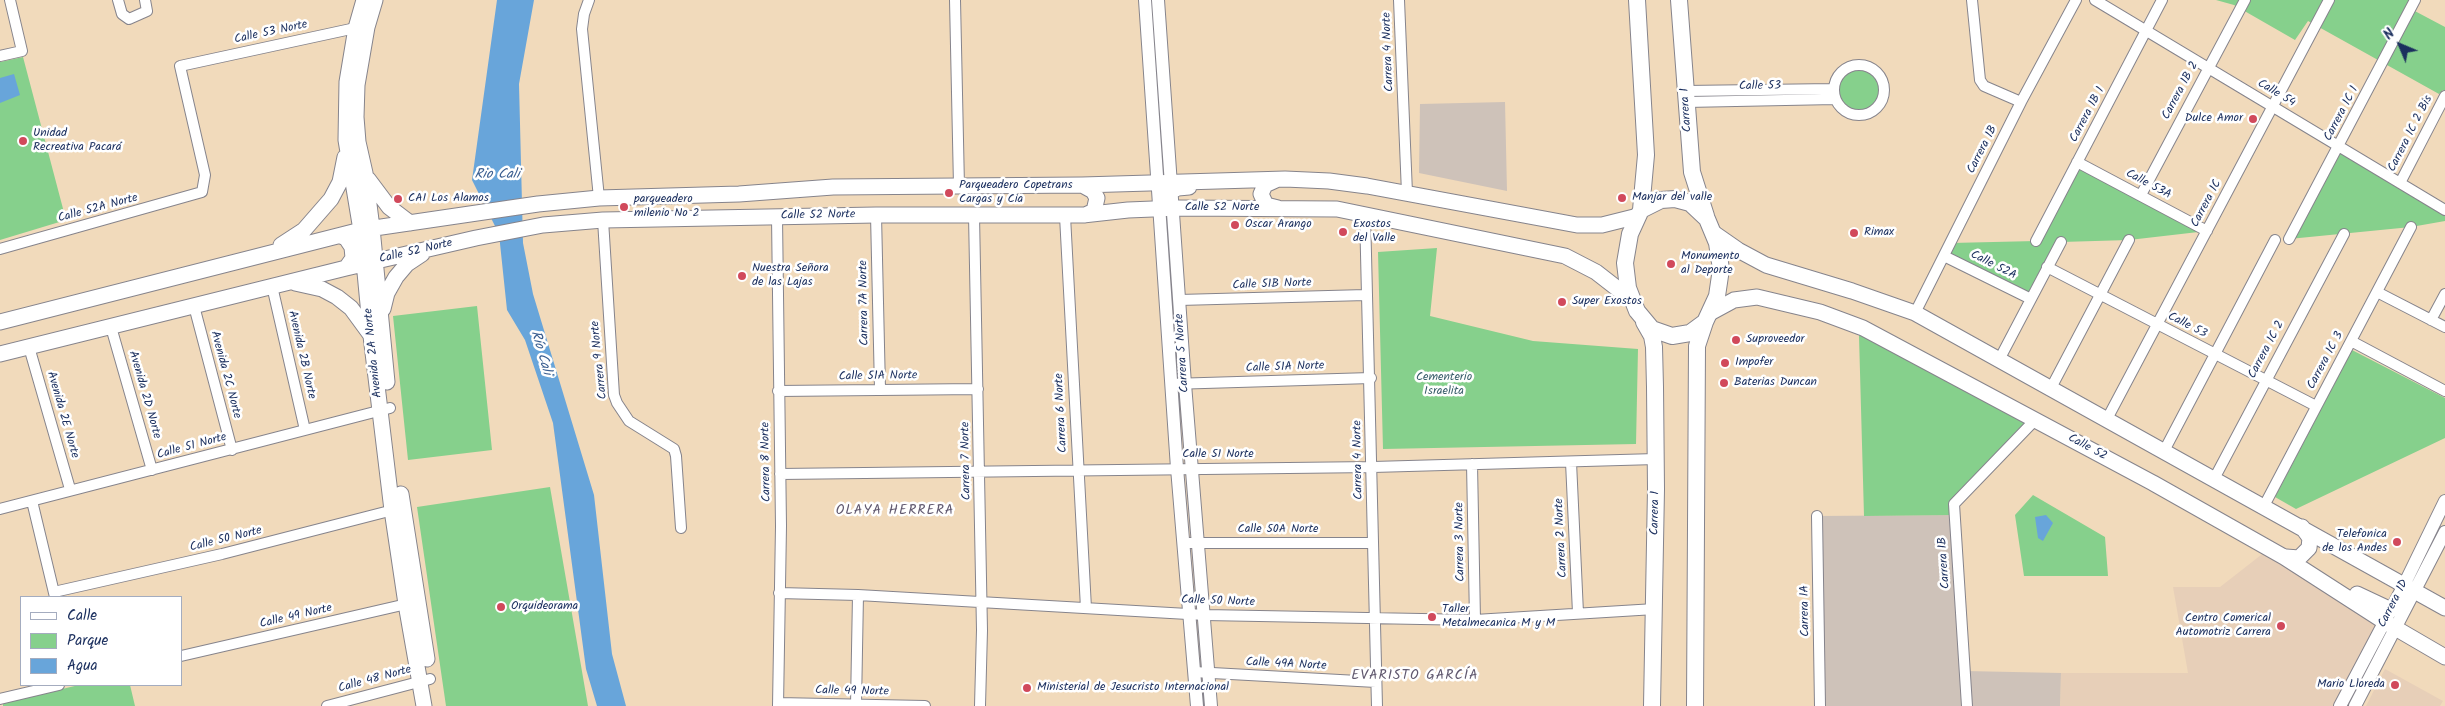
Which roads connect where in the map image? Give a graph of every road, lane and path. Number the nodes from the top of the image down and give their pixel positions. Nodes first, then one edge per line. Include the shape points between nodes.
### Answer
1 (10, 0) edge
2 (118, 0) edge
3 (145, 0) edge
4 (364, 0) edge
5 (375, 0) edge
6 (589, 0) edge
7 (955, 0) edge
8 (1145, 0) edge
9 (1158, 0) edge
10 (1399, 0) edge
11 (1637, 0) edge
12 (1680, 0) edge
13 (1972, 0) edge
14 (2076, 0) edge
15 (2095, 0) edge
16 (2162, 0) edge
17 (2245, 0) edge
18 (2329, 0) edge
19 (2416, 0) edge
20 (361, 27) junction
21 (2147, 31) junction
22 (0, 56) edge
23 (2208, 68) junction
24 (1834, 94) junction
25 (1686, 96) junction
26 (2445, 96) edge
27 (2021, 102) junction
28 (2273, 107) junction
29 (346, 140) junction
30 (2339, 147) junction
31 (2077, 162) junction
32 (365, 173) junction
33 (1285, 179) junction
34 (2400, 183) junction
35 (1082, 185) junction
36 (959, 186) junction
37 (1166, 186) junction
38 (202, 192) joint
39 (1407, 193) junction
40 (718, 195) junction
41 (2141, 195) junction
42 (599, 198) junction
43 (1164, 207) junction
44 (1279, 208) junction
45 (2445, 210) edge
46 (1365, 213) junction
47 (1640, 213) junction
48 (876, 215) junction
49 (974, 215) junction
50 (1065, 216) junction
51 (1083, 216) junction
52 (777, 217) junction
53 (1707, 218) junction
54 (602, 220) junction
55 (716, 220) junction
56 (418, 222) junction
57 (2411, 227) dead end
58 (2207, 231) junction
59 (369, 232) junction
60 (1715, 234) junction
61 (2344, 234) dead end
62 (341, 236) junction
63 (2289, 239) dead end
64 (2129, 240) dead end
65 (2275, 240) dead end
66 (2036, 241) dead end
67 (2061, 242) dead end
68 (436, 248) junction
69 (0, 249) edge
70 (1944, 256) junction
71 (250, 258) junction
72 (370, 262) junction
73 (2047, 267) junction
74 (346, 268) junction
75 (289, 283) junction
76 (272, 286) junction
77 (2377, 292) junction
78 (2445, 294) edge
79 (1366, 295) junction
80 (2100, 295) junction
81 (2031, 299) junction
82 (1179, 300) junction
83 (1632, 300) junction
84 (194, 306) junction
85 (1915, 313) junction
86 (1708, 317) junction
87 (2431, 320) junction
88 (0, 322) edge
89 (1644, 322) junction
90 (2158, 325) junction
91 (111, 327) junction
92 (2445, 327) edge
93 (376, 333) junction
94 (2351, 341) junction
95 (30, 347) junction
96 (0, 354) edge
97 (2216, 354) junction
98 (1999, 360) junction
99 (1370, 378) junction
100 (2265, 380) junction
101 (1171, 384) junction
102 (1185, 384) junction
103 (2051, 388) junction
104 (880, 389) junction
105 (978, 389) junction
106 (778, 391) junction
107 (2445, 391) edge
108 (2316, 406) junction
109 (385, 409) junction
110 (2107, 419) junction
111 (2034, 420) junction
112 (305, 430) junction
113 (232, 450) junction
114 (2164, 451) junction
115 (1656, 459) junction
116 (1571, 462) junction
117 (1472, 464) junction
118 (1372, 467) junction
119 (1177, 468) junction
120 (1193, 468) junction
121 (152, 470) junction
122 (1078, 471) junction
123 (980, 473) junction
124 (780, 474) junction
125 (2214, 479) junction
126 (70, 489) junction
127 (32, 501) junction
128 (2445, 501) edge
129 (2264, 506) junction
130 (0, 508) edge
131 (398, 509) junction
132 (1817, 516) dead end
133 (2301, 526) junction
134 (682, 528) dead end
135 (2445, 532) edge
136 (1184, 543) junction
137 (1199, 543) junction
138 (1372, 543) junction
139 (2284, 556) junction
140 (2410, 588) junction
141 (780, 593) junction
142 (54, 595) edge
143 (858, 595) junction
144 (981, 602) junction
145 (412, 603) junction
146 (1086, 608) junction
147 (2445, 608) edge
148 (1655, 609) junction
149 (1578, 613) junction
150 (1190, 614) junction
151 (1205, 615) junction
152 (1374, 618) junction
153 (1475, 620) junction
154 (2391, 620) junction
155 (182, 656) edge
156 (2445, 657) edge
157 (1194, 672) junction
158 (1208, 673) junction
159 (426, 680) junction
160 (1376, 682) junction
161 (55, 686) edge
162 (0, 699) edge
163 (778, 705) edge
164 (856, 705) edge
165 (327, 706) edge
166 (424, 706) edge
167 (434, 706) edge
168 (925, 706) edge
169 (980, 706) edge
170 (1197, 706) edge
171 (1211, 706) edge
172 (1378, 706) edge
173 (1652, 706) edge
174 (1695, 706) edge
175 (1820, 706) edge
176 (1967, 706) edge
177 (2340, 706) edge
178 (2355, 706) edge

1 - 22 street via 22,51
2 - 3 street via 122,14 129,18 147,10
4 - 20 main road, Avenida 2A Norte
5 - 20 main road, Avenida 2A Norte
6 - 42 street via 582,29
7 - 36 street
8 - 37 street
9 - 37 street
10 - 39 street, Carrera 4 Norte
11 - 47 main road via 1646,155
12 - 25 main road, Carrera 1
13 - 27 street via 1980,80 1984,86
14 - 27 street, Carrera 1B
15 - 21 street, Calle 54
16 - 21 street, Carrera 1B 1
17 - 23 street, Carrera 1B 2
18 - 28 street, Carrera 1C
19 - 30 street, Carrera 1C 1
20 - 29 main road, Avenida 2A Norte via 347,82
20 - 32 main road, Avenida 2A Norte via 356,117
20 - 38 street, Calle 53 Norte via 180,66 206,175
21 - 23 street, Calle 54
21 - 31 street, Carrera 1B 1
23 - 28 street, Calle 54
23 - 41 street, Carrera 1B 2
24 - 24 street via 1847,113 1866,115 1881,103 1884,85 1873,69 1854,65 1842,71 1835,82
24 - 25 street, Calle 53
25 - 53 main road, Carrera 1 via 1692,172
26 - 34 street, Carrera 1C 2 Bis
27 - 70 street, Carrera 1B
28 - 30 street, Calle 54
28 - 58 street, Carrera 1C
29 - 59 main road, Avenida 2A Norte
29 - 71 main road via 340,182 319,216 287,242
30 - 34 street, Calle 54
30 - 63 street, Carrera 1C 1
31 - 41 street, Calle 53A
31 - 66 street, Carrera 1B 1
32 - 56 main road via 379,196 394,211
32 - 59 main road, Avenida 2A Norte
33 - 37 main road, Calle 52 Norte via 1206,181
33 - 39 main road, Calle 52 Norte via 1329,181
33 - 44 main road via 1268,182 1262,191 1266,205
34 - 45 street, Calle 54
35 - 36 main road, Calle 52 Norte
35 - 37 main road, Calle 52 Norte
35 - 51 main road via 1090,188 1097,198 1094,210
36 - 40 main road, Calle 52 Norte via 833,187
37 - 43 main road
38 - 69 street, Calle 52A Norte
39 - 47 main road, Calle 52 Norte via 1577,226 1602,225
40 - 42 main road, Calle 52 Norte
40 - 55 main road via 708,207
41 - 58 street, Calle 53A
42 - 56 main road, Calle 52 Norte
43 - 44 main road, Calle 52 Norte
43 - 51 main road, Calle 52 Norte
43 - 82 street, Carrera 5 Norte
43 - 101 street, Carrera 5 Norte
44 - 46 main road, Calle 52 Norte
46 - 79 street, Carrera 4 Norte
46 - 83 main road, Calle 52 Norte via 1565,256 1596,272
47 - 53 main road via 1661,200 1675,199 1690,203
47 - 83 main road via 1630,234 1626,253 1626,276
48 - 49 main road, Calle 52 Norte
48 - 52 main road, Calle 52 Norte
48 - 104 street, Carrera 7A Norte
49 - 50 main road, Calle 52 Norte
49 - 105 street, Carrera 7 Norte
50 - 51 main road, Calle 52 Norte
50 - 122 street, Carrera 6 Norte
52 - 55 main road, Calle 52 Norte
52 - 106 street, Carrera 8 Norte
53 - 60 main road
54 - 55 main road, Calle 52 Norte
54 - 68 main road, Calle 52 Norte via 544,225
54 - 134 street, Carrera 9 Norte via 614,395 629,420 674,449
56 - 59 main road, Calle 52 Norte
57 - 77 street, Carrera 1C 3
58 - 90 street, Carrera 1C
59 - 62 main road, Calle 52 Norte
59 - 72 main road, Avenida 2A Norte
60 - 85 main road via 1766,265
60 - 86 main road via 1720,278
61 - 100 street, Carrera 1C 2
62 - 71 main road, Calle 52 Norte
62 - 74 main road via 350,242 354,253
64 - 80 street
65 - 97 street
67 - 73 street
68 - 72 main road, Calle 52 Norte
68 - 93 main road via 407,264 396,277 387,293
70 - 81 street, Calle 52A
70 - 85 street, Carrera 1B
71 - 88 main road, Calle 52 Norte
72 - 74 main road, Calle 52 Norte
72 - 93 main road, Avenida 2A Norte
73 - 80 street, Calle 53
73 - 81 street
74 - 75 main road, Calle 52 Norte
75 - 76 main road, Calle 52 Norte
75 - 93 main road via 306,284 337,297
76 - 84 main road, Calle 52 Norte
76 - 112 street, Avenida 2B Norte
77 - 87 street
77 - 94 street, Carrera 1C 3
78 - 87 street
79 - 82 street, Calle 51B Norte
79 - 99 street, Carrera 4 Norte
80 - 90 street, Calle 53
80 - 103 street
81 - 98 street
82 - 102 street, Carrera 5 Norte
83 - 89 main road
84 - 91 main road, Calle 52 Norte
84 - 113 street, Avenida 2C Norte
85 - 98 main road
86 - 89 main road via 1690,333 1672,336 1656,332
86 - 111 main road, Calle 52 via 1734,300 1756,297 1820,312 1885,338
86 - 174 main road via 1697,346
87 - 92 street
89 - 115 main road, Carrera 1 via 1654,347
90 - 97 street, Calle 53
90 - 110 street, Carrera 1C
91 - 95 main road, Calle 52 Norte
91 - 121 street, Avenida 2D Norte
93 - 109 main road, Avenida 2A Norte
94 - 107 street
94 - 108 street, Carrera 1C 3
95 - 96 main road, Calle 52 Norte
95 - 126 street, Avenida 2E Norte
97 - 100 street, Calle 53
97 - 114 street
98 - 103 main road
99 - 102 street, Calle 51A Norte
99 - 118 street, Carrera 4 Norte
100 - 108 street, Calle 53
100 - 125 street, Carrera 1C 2
101 - 102 street, Calle 51A Norte
101 - 119 street, Carrera 5 Norte
102 - 120 street, Carrera 5 Norte
103 - 110 main road
104 - 105 street, Calle 51A Norte
104 - 106 street, Calle 51A Norte
105 - 123 street, Carrera 7 Norte
106 - 124 street, Carrera 8 Norte
108 - 129 street, Carrera 1C 3
109 - 112 street, Calle 51 Norte
109 - 131 main road, Avenida 2A Norte
110 - 114 main road
111 - 139 main road, Calle 52
111 - 176 street, Carrera 1B via 1954,504
112 - 113 street, Calle 51 Norte
113 - 121 street, Calle 51 Norte
114 - 125 main road
115 - 116 street, Calle 51 Norte
115 - 148 main road, Carrera 1
116 - 117 street, Calle 51 Norte
116 - 149 street, Carrera 2 Norte
117 - 118 street, Calle 51 Norte
117 - 153 street, Carrera 3 Norte
118 - 120 street, Calle 51 Norte
118 - 138 street, Carrera 4 Norte
119 - 120 street, Calle 51 Norte
119 - 122 street, Calle 51 Norte
119 - 136 street, Carrera 5 Norte
120 - 137 street, Carrera 5 Norte
121 - 126 street, Calle 51 Norte
122 - 123 street, Calle 51 Norte
122 - 146 street, Carrera 6 Norte
123 - 124 street, Calle 51 Norte
123 - 144 street, Carrera 7 Norte
124 - 141 street, Carrera 8 Norte
125 - 129 main road
126 - 127 street, Calle 51 Norte
127 - 130 street, Calle 51 Norte
127 - 142 street
128 - 140 street, Carrera 1D
129 - 133 main road
131 - 142 street, Calle 50 Norte
131 - 145 main road, Avenida 2A Norte
132 - 175 street, Carrera 1A
133 - 139 main road via 2310,538 2310,548 2299,558
133 - 140 main road
135 - 140 street, Carrera 1D
136 - 137 street, Calle 50A Norte
136 - 150 street, Carrera 5 Norte
137 - 138 street, Calle 50A Norte
137 - 151 street, Carrera 5 Norte
138 - 152 street, Carrera 4 Norte
139 - 154 main road, Calle 52
140 - 147 main road
140 - 154 main road
141 - 143 street, Calle 50 Norte
141 - 163 street, Carrera 8 Norte
143 - 144 street, Calle 50 Norte
143 - 164 street
144 - 146 street, Calle 50 Norte
144 - 169 street, Carrera 7 Norte
145 - 155 street, Calle 49 Norte
145 - 159 main road, Avenida 2A Norte
146 - 150 street, Calle 50 Norte
148 - 149 street, Calle 50 Norte
148 - 173 main road, Carrera 1
149 - 153 street, Calle 50 Norte
150 - 151 street, Calle 50 Norte
150 - 157 street, Carrera 5 Norte
151 - 152 street, Calle 50 Norte
151 - 158 street, Carrera 5 Norte
152 - 153 street, Calle 50 Norte
152 - 160 street, Carrera 4 Norte
154 - 156 main road, Calle 52
154 - 177 street, Carrera 1D
154 - 178 street, Carrera 1D
157 - 158 street, Calle 49A Norte
157 - 170 street, Carrera 5 Norte
158 - 160 street, Calle 49A Norte
158 - 171 street, Carrera 5 Norte
159 - 165 street, Calle 48 Norte
159 - 166 main road, Avenida 2A Norte
159 - 167 main road, Avenida 2A Norte
160 - 172 street, Carrera 4 Norte
161 - 162 street
163 - 164 street, Calle 49 Norte
164 - 168 street, Calle 49 Norte

